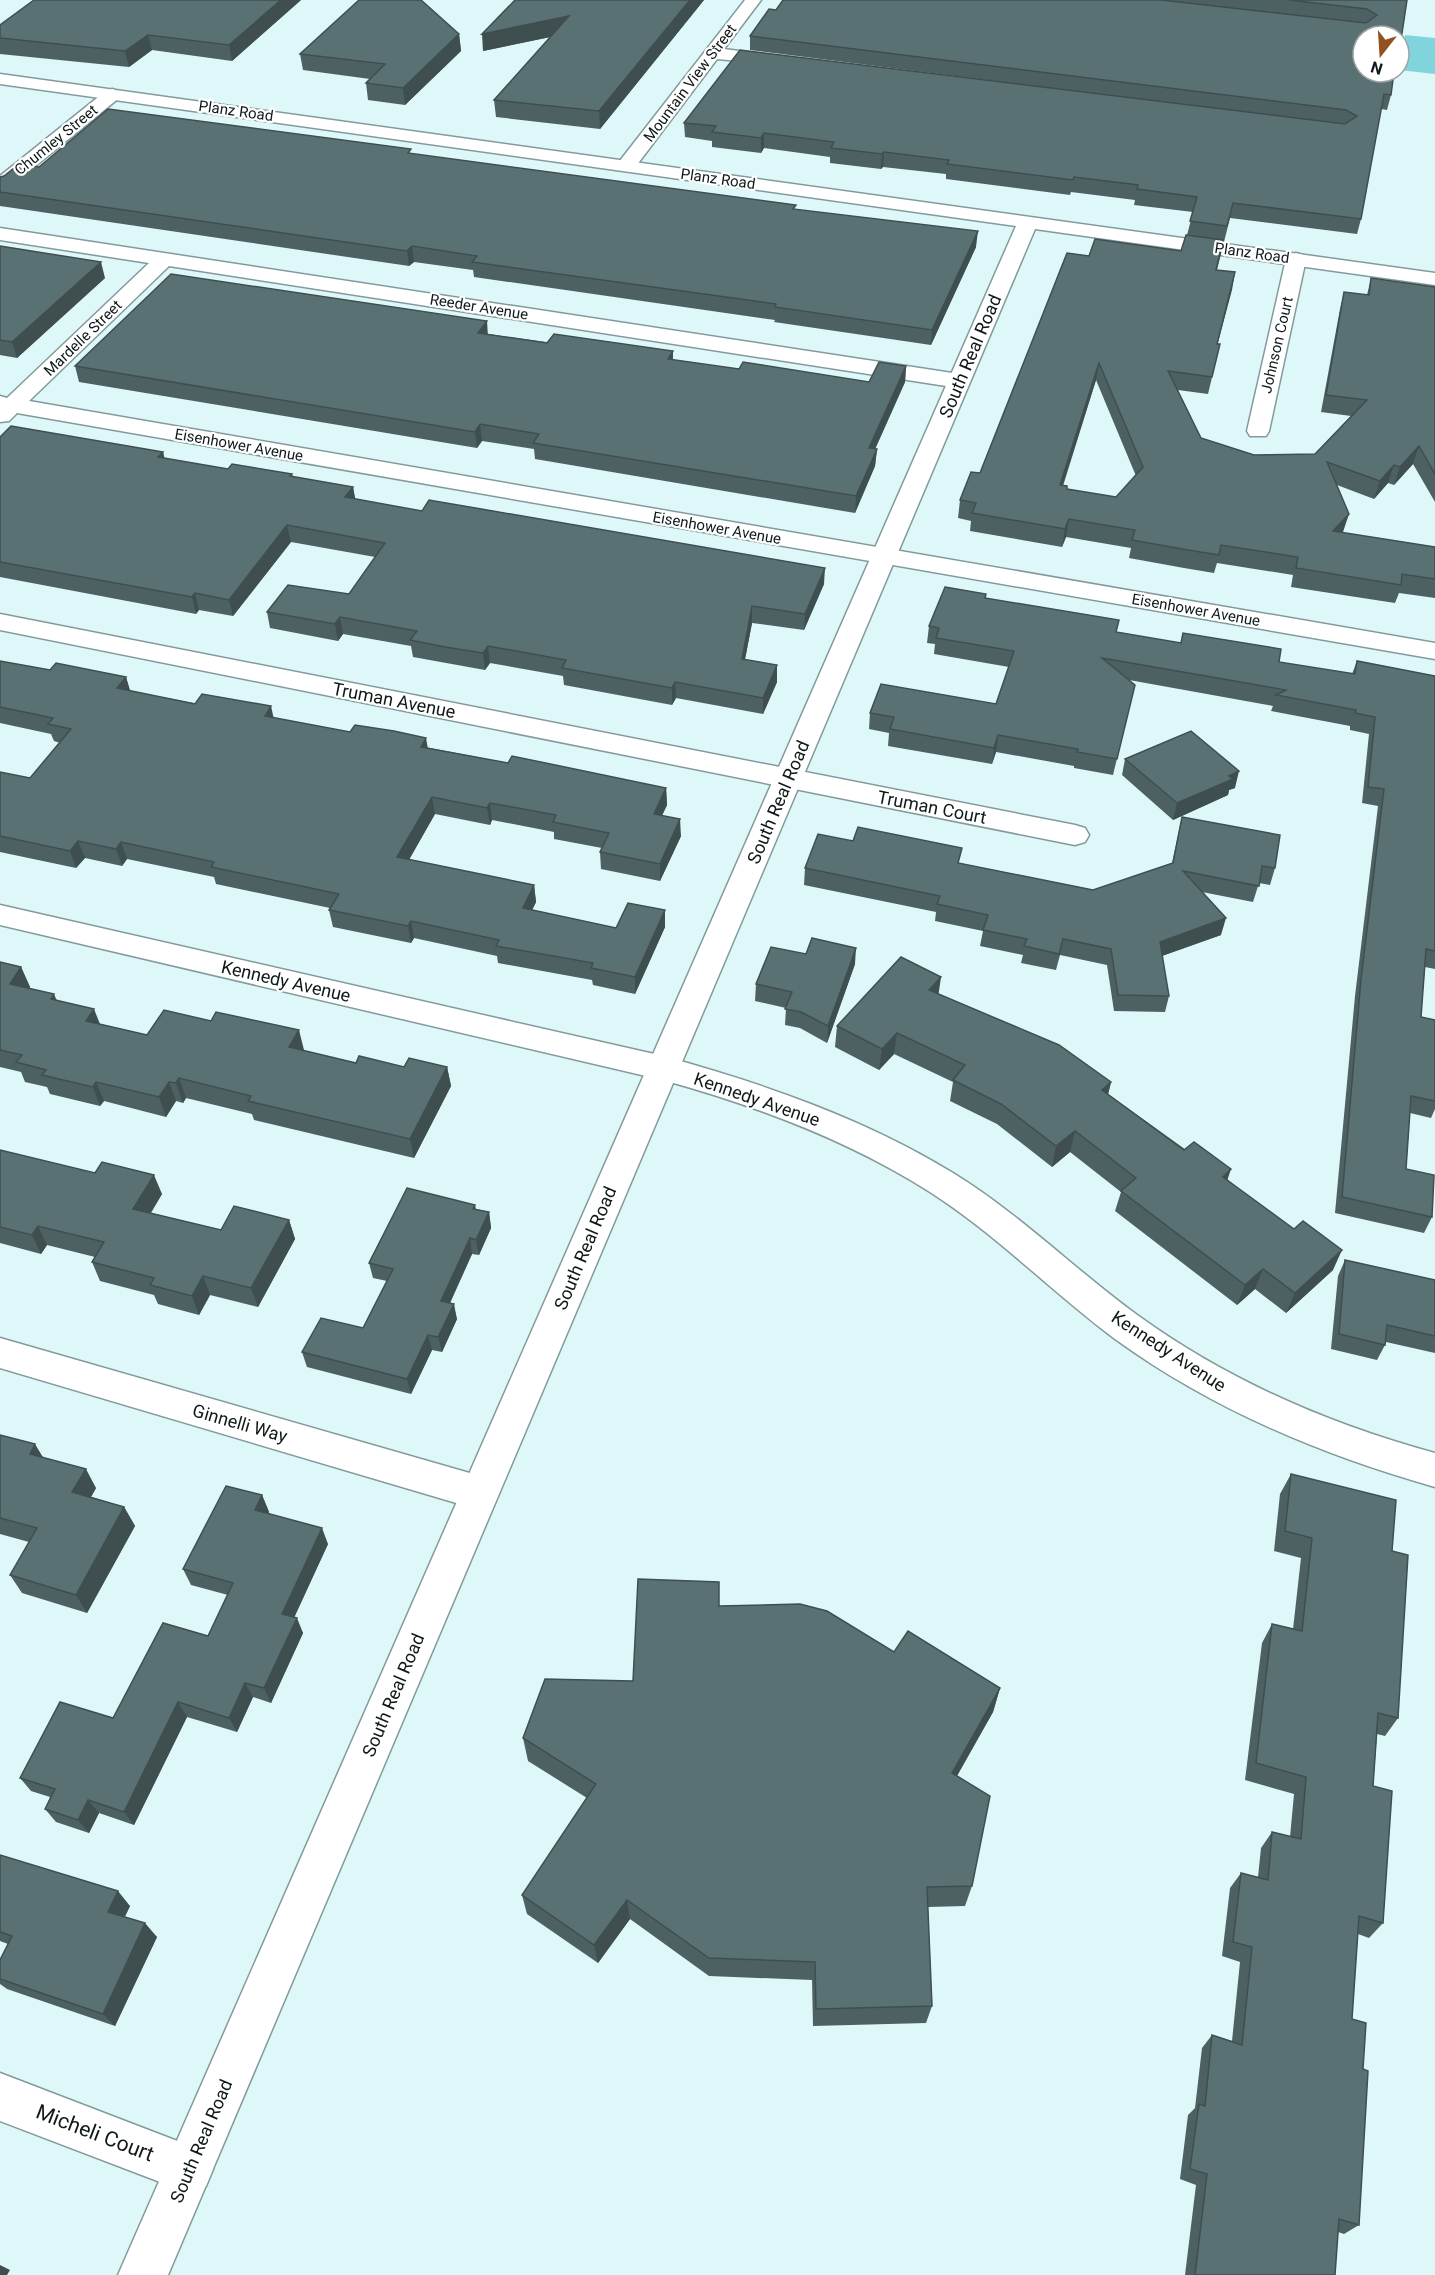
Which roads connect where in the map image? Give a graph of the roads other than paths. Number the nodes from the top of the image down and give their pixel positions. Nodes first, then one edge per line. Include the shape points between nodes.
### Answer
1 (753, 0) edge
2 (713, 53) junction
3 (796, 63) edge
4 (0, 79) edge
5 (113, 94) junction
6 (626, 166) junction
7 (0, 185) edge
8 (1028, 222) junction
9 (0, 234) edge
10 (165, 259) junction
11 (1296, 259) junction
12 (1435, 279) edge
13 (959, 381) junction
14 (4, 409) edge
15 (1258, 431) dead end
16 (884, 556) junction
17 (0, 622) edge
18 (1435, 651) edge
19 (788, 778) junction
20 (1075, 835) dead end
21 (0, 915) edge
22 (663, 1068) junction
23 (0, 1353) edge
24 (1435, 1470) edge
25 (480, 1493) junction
26 (0, 2097) edge
27 (189, 2169) junction
28 (143, 2275) edge

1 - 2 street, Mountain View Street
2 - 3 street
2 - 6 street, Mountain View Street
4 - 5 street, Planz Road
5 - 6 street, Planz Road
5 - 7 street, Chumley Street
6 - 8 street, Planz Road
8 - 11 street, Planz Road
8 - 13 street, South Real Road
9 - 10 street, Reeder Avenue
10 - 13 street, Reeder Avenue
10 - 14 street, Mardelle Street
11 - 12 street, Planz Road
11 - 15 street, Johnson Court
13 - 16 street, South Real Road
14 - 16 street, Eisenhower Avenue
16 - 18 street, Eisenhower Avenue
16 - 19 street, South Real Road
17 - 19 street, Truman Avenue
19 - 20 street, Truman Court
19 - 22 street, South Real Road
21 - 22 street, Kennedy Avenue
22 - 24 street, Kennedy Avenue via 725,1084 800,1111 872,1144 942,1184 1010,1230 1127,1327 1192,1371 1275,1415 1353,1446
22 - 25 street, South Real Road
23 - 25 street, Ginnelli Way
25 - 27 street, South Real Road
26 - 27 street, Micheli Court
27 - 28 street, South Real Road

